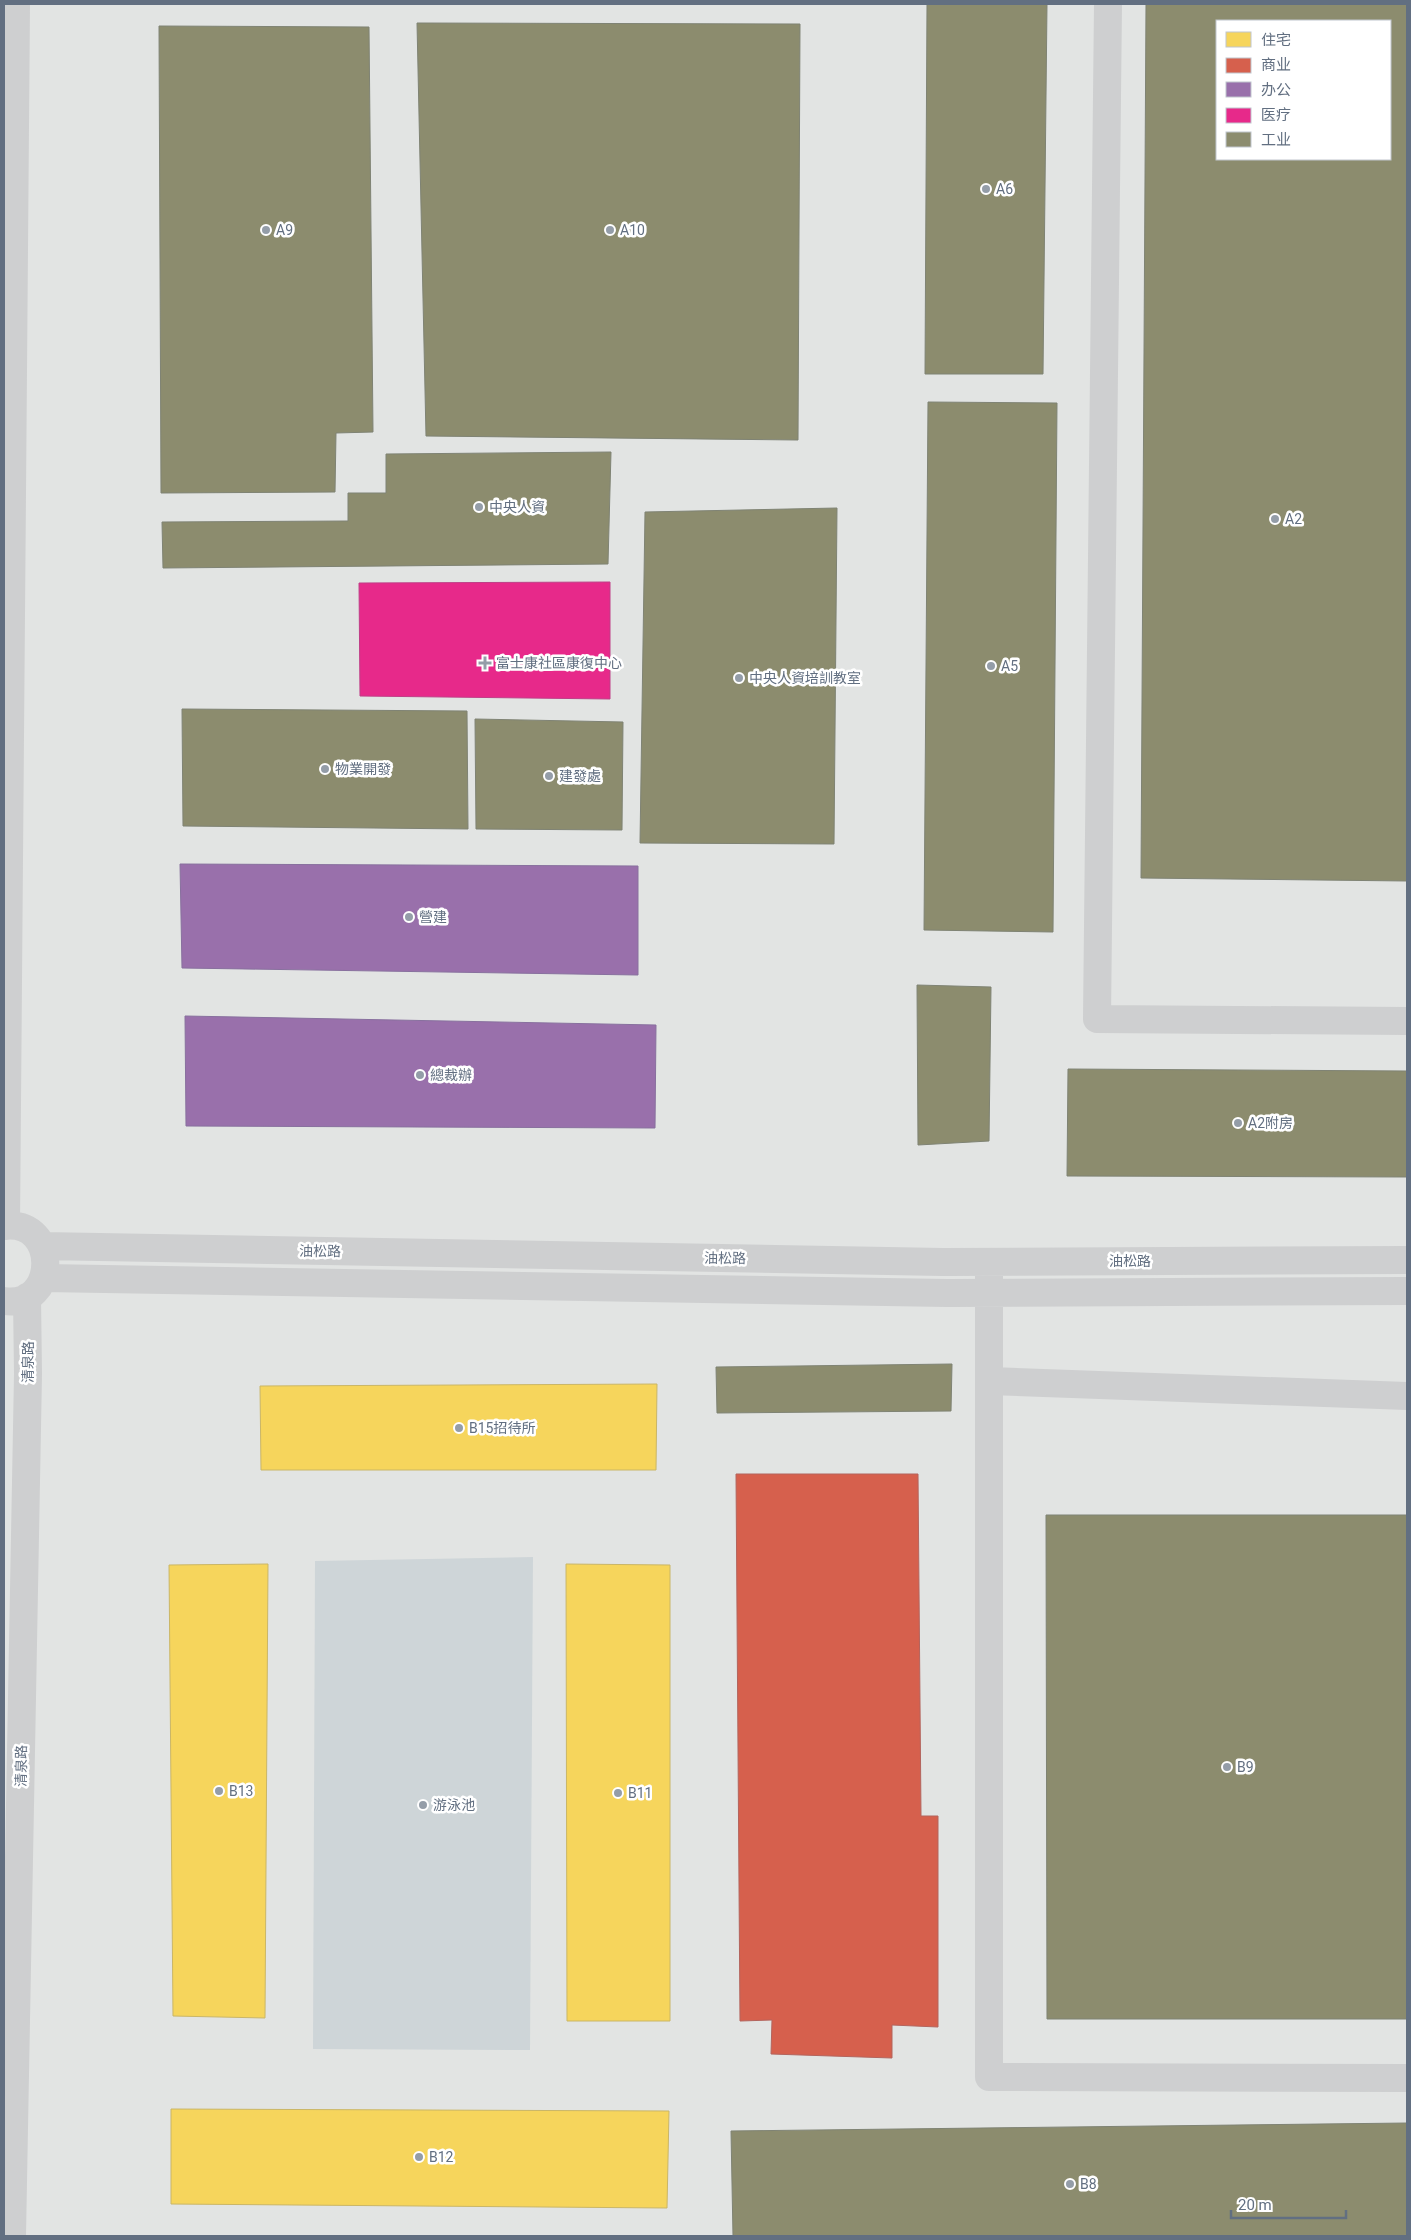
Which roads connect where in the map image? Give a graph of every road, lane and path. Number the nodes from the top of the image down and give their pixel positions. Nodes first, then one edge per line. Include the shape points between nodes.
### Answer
1 (16, 4) edge
2 (1108, 4) edge
3 (8, 381) edge
4 (1407, 1021) edge
5 (5, 1226) edge
6 (42, 1246) junction
7 (1407, 1260) edge
8 (989, 1262) junction
9 (1407, 1291) edge
10 (25, 1292) edge
11 (989, 1292) junction
12 (990, 1381) junction
13 (1407, 1396) edge
14 (1407, 2078) edge
15 (12, 2236) edge

1 - 3 street
2 - 4 street via 1097,1018
3 - 5 street
5 - 6 street via 27,1230
6 - 8 street, 油松路
6 - 10 street via 46,1256
7 - 8 street, 油松路
8 - 11 street
9 - 11 street
10 - 11 street
10 - 15 street, 清泉路 via 28,1374
11 - 12 street
12 - 13 street
12 - 14 street via 989,2077

